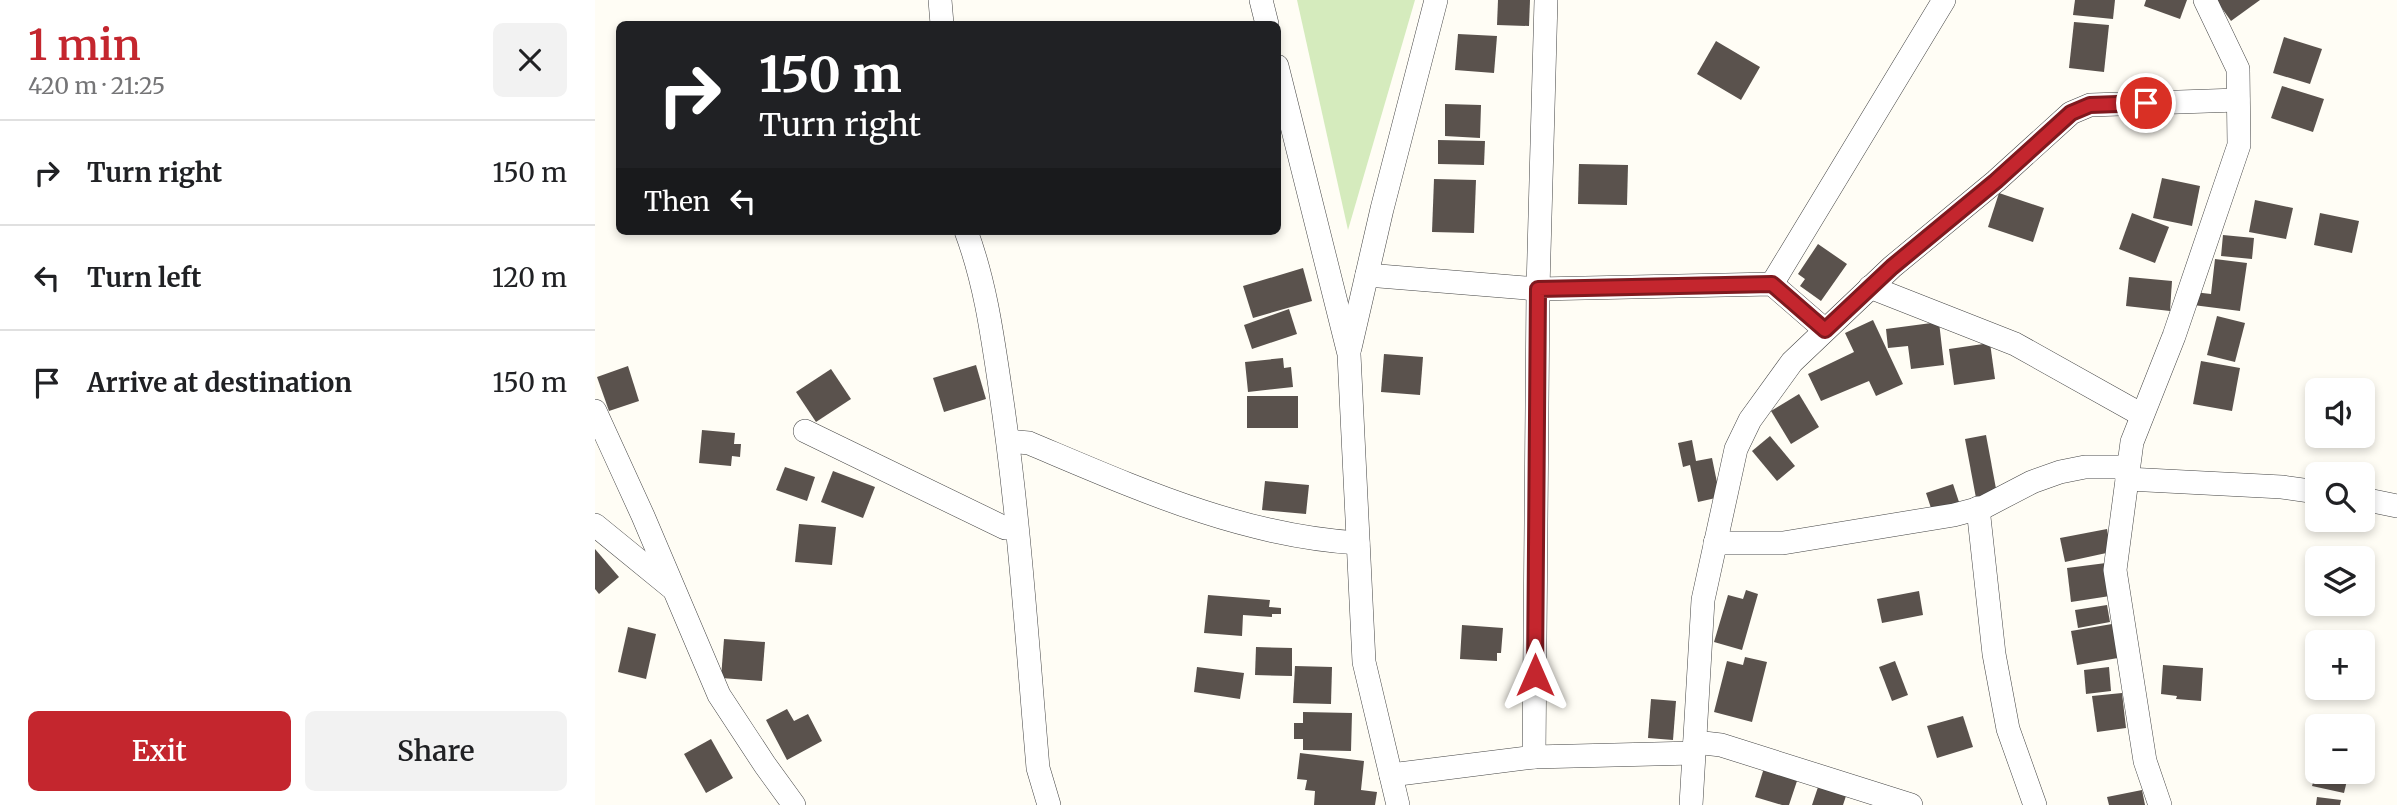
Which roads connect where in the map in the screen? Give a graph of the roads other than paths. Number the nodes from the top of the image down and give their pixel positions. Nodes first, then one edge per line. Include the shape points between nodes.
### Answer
1 (940, 0) edge
2 (1261, 0) edge
3 (1436, 0) edge
4 (1546, 0) edge
5 (1944, 0) edge
6 (2205, 0) edge
7 (942, 21) edge
8 (1266, 21) edge
9 (1281, 82) edge
10 (2238, 100) junction
11 (967, 235) edge
12 (1367, 275) junction
13 (1772, 284) junction
14 (1870, 287) junction
15 (1538, 289) junction
16 (1825, 330) junction
17 (1349, 354) junction
18 (595, 411) edge
19 (2142, 415) junction
20 (805, 431) dead end
21 (1008, 441) junction
22 (2127, 473) junction
23 (2305, 490) edge
24 (2375, 501) edge
25 (2397, 506) edge
26 (1978, 508) junction
27 (595, 525) edge
28 (1016, 528) junction
29 (1715, 543) junction
30 (1358, 544) junction
31 (674, 589) junction
32 (1695, 748) junction
33 (1534, 757) junction
34 (1391, 775) junction
35 (794, 805) edge
36 (1049, 805) edge
37 (1398, 805) edge
38 (1691, 805) edge
39 (1911, 805) edge
40 (2035, 805) edge
41 (2160, 805) edge

1 - 7 street
2 - 8 street
3 - 12 street
4 - 15 street
5 - 13 street
6 - 10 street via 2238,69
9 - 17 street
10 - 14 street via 2090,105 2071,113
10 - 19 street via 2239,145
11 - 21 street via 986,296
12 - 15 street
12 - 17 street
13 - 15 street
13 - 16 street
14 - 16 street
14 - 19 street via 2015,344
15 - 33 street
16 - 29 street via 1791,362 1750,420 1736,449
17 - 30 street
18 - 31 street
19 - 22 street via 2131,442
20 - 28 street via 1005,528
21 - 28 street
21 - 30 street via 1030,443 1216,517 1288,535
22 - 23 street
22 - 26 street via 2085,467 2060,472
22 - 41 street via 2115,570 2145,761
24 - 25 street
26 - 29 street via 1783,543
26 - 40 street via 1994,654 2008,729
27 - 31 street
28 - 36 street via 1038,768
29 - 32 street via 1703,600
30 - 34 street via 1364,662
31 - 35 street via 719,695
32 - 33 street
32 - 38 street
32 - 39 street via 1721,746
33 - 34 street
34 - 37 street

